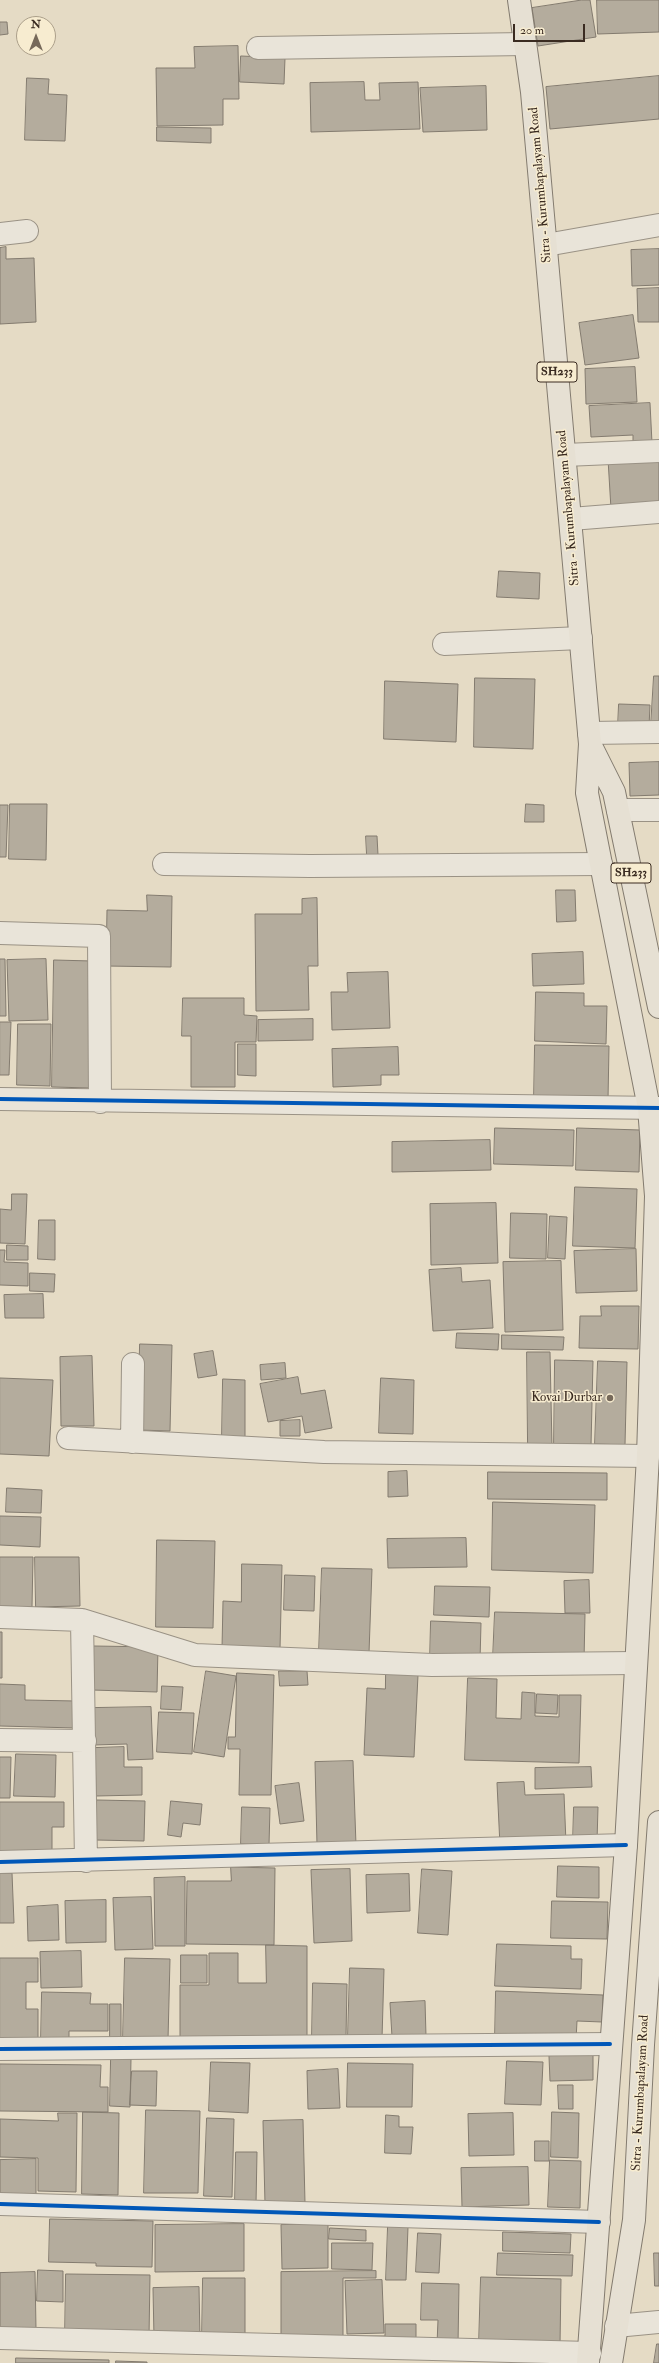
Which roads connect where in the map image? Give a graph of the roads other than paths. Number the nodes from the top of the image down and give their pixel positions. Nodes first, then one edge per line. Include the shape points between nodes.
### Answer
1 (520, 0) edge
2 (526, 44) junction
3 (258, 48) dead end
4 (659, 225) edge
5 (27, 231) dead end
6 (0, 234) edge
7 (546, 245) junction
8 (659, 451) edge
9 (565, 455) junction
10 (659, 512) edge
11 (570, 519) junction
12 (581, 638) junction
13 (444, 644) dead end
14 (659, 732) edge
15 (590, 738) junction
16 (618, 810) junction
17 (659, 810) edge
18 (164, 864) dead end
19 (601, 864) junction
20 (0, 933) edge
21 (659, 1007) edge
22 (0, 1099) edge
23 (100, 1102) junction
24 (654, 1108) edge
25 (133, 1364) dead end
26 (68, 1438) dead end
27 (132, 1442) junction
28 (648, 1456) junction
29 (0, 1617) edge
30 (82, 1620) junction
31 (635, 1663) junction
32 (0, 1740) edge
33 (85, 1741) junction
34 (659, 1822) edge
35 (626, 1845) junction
36 (86, 1861) junction
37 (0, 1862) edge
38 (653, 2000) edge
39 (610, 2044) junction
40 (0, 2049) edge
41 (0, 2204) edge
42 (599, 2222) junction
43 (659, 2322) edge
44 (616, 2326) junction
45 (0, 2338) edge
46 (589, 2358) edge
47 (611, 2363) edge

1 - 2 main road, Sitra - Kurumbapalayam Road / SH233
2 - 3 street
2 - 7 main road, Sitra - Kurumbapalayam Road / SH233
4 - 7 street
5 - 6 street
7 - 9 main road, Sitra - Kurumbapalayam Road / SH233
8 - 9 street
9 - 11 main road, Sitra - Kurumbapalayam Road / SH233
10 - 11 street
11 - 12 main road, Sitra - Kurumbapalayam Road / SH233
12 - 13 street
12 - 15 main road, Sitra - Kurumbapalayam Road / SH233
14 - 15 street
15 - 16 main road, Sitra - Kurumbapalayam Road / SH233 via 614,792
15 - 19 main road via 587,792
16 - 17 street
16 - 21 main road, Sitra - Kurumbapalayam Road / SH233
18 - 19 street
19 - 24 main road
20 - 23 street via 99,936
22 - 23 street
23 - 24 street
24 - 28 main road via 656,1196
25 - 27 street
26 - 27 street
27 - 28 street via 324,1452
28 - 31 main road
29 - 30 street
30 - 31 street via 195,1655 432,1666
30 - 33 street
31 - 35 main road
32 - 33 street
33 - 36 street
34 - 38 main road, Sitra - Kurumbapalayam Road
35 - 36 street
35 - 39 main road
36 - 37 street
38 - 44 main road, Sitra - Kurumbapalayam Road via 634,2220
39 - 40 street
39 - 42 main road
41 - 42 street
42 - 46 main road
43 - 44 street
44 - 47 main road, Sitra - Kurumbapalayam Road
45 - 46 street

